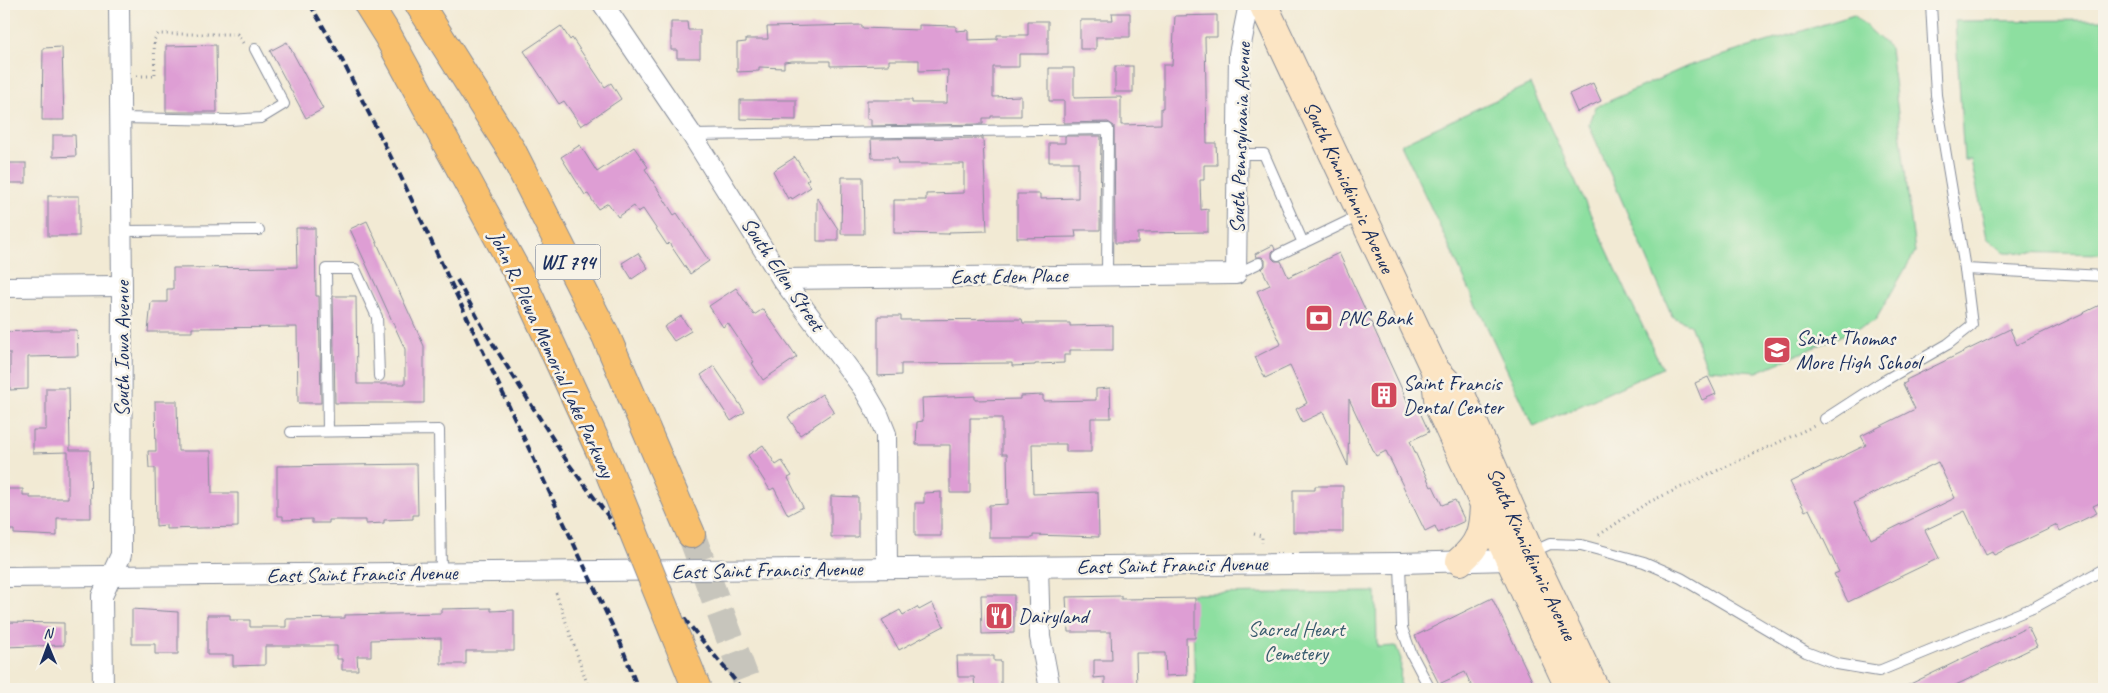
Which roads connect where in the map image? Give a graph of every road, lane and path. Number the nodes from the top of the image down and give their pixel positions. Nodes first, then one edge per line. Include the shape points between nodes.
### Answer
1 (119, 4) edge
2 (368, 4) edge
3 (419, 4) edge
4 (604, 4) edge
5 (1249, 4) edge
6 (1263, 4) edge
7 (1931, 4) edge
8 (255, 49) joint
9 (120, 77) junction
10 (120, 118) junction
11 (692, 135) junction
12 (1237, 154) junction
13 (1362, 214) junction
14 (259, 230) dead end
15 (122, 231) junction
16 (1303, 243) junction
17 (1278, 255) dead end
18 (1259, 263) dead end
19 (1964, 269) junction
20 (1107, 274) junction
21 (1236, 274) junction
22 (2104, 276) edge
23 (782, 279) junction
24 (122, 286) junction
25 (4, 287) edge
26 (1435, 370) junction
27 (379, 376) dead end
28 (1825, 419) joint
29 (328, 431) junction
30 (291, 432) dead end
31 (1484, 505) junction
32 (691, 534) tunnel mouth
33 (1254, 534) dead end
34 (1262, 543) dead end
35 (1586, 547) junction
36 (1520, 556) junction
37 (1460, 561) junction
38 (1400, 563) junction
39 (1038, 567) junction
40 (887, 568) junction
41 (2104, 569) edge
42 (441, 573) junction
43 (112, 577) junction
44 (4, 578) edge
45 (556, 593) dead end
46 (103, 689) edge
47 (588, 689) edge
48 (697, 689) edge
49 (1050, 689) edge
50 (1430, 689) edge
51 (1570, 689) edge
52 (1595, 689) edge

1 - 9 street, South Iowa Avenue
2 - 48 main road, John R. Plewa Memorial Lake Parkway / WI 794, bridge via 523,283 606,464
3 - 32 main road, WI 794 via 512,151 606,336
4 - 11 street, South Ellen Street
5 - 12 street, South Pennsylvania Avenue via 1239,54
6 - 13 main road, South Kinnickinnic Avenue
7 - 19 lane via 1936,95
8 - 9 path via 243,43 237,34 158,34 154,40 155,76
8 - 10 lane via 284,104 273,113 261,118 230,120
9 - 10 street, South Iowa Avenue
10 - 15 street, South Iowa Avenue
11 - 20 lane via 1108,129
11 - 23 street, South Ellen Street
12 - 16 lane via 1264,154
12 - 21 street, South Pennsylvania Avenue
13 - 16 lane
13 - 26 main road, South Kinnickinnic Avenue
14 - 15 lane
15 - 24 street, South Iowa Avenue
16 - 17 lane
18 - 21 lane
19 - 22 lane
19 - 28 lane via 1972,325 1948,344
20 - 21 street, East Eden Place
20 - 23 street, East Eden Place
23 - 40 street, South Ellen Street via 864,388 886,434
24 - 25 street
24 - 43 street, South Iowa Avenue via 122,555
26 - 31 main road, South Kinnickinnic Avenue via 1439,407
26 - 36 main road, South Kinnickinnic Avenue via 1463,399
27 - 29 lane via 378,317 355,269 326,269
28 - 35 path via 1801,434 1647,503
29 - 30 lane
29 - 42 lane via 439,430
31 - 36 main road, South Kinnickinnic Avenue
31 - 37 main road via 1480,535 1471,552
33 - 34 path via 1262,536
35 - 36 lane via 1550,544
35 - 41 lane via 1644,562 1682,578 1806,652 1837,664 1879,671 2036,607
36 - 37 street, East Saint Francis Avenue
36 - 51 main road, South Kinnickinnic Avenue
36 - 52 main road, South Kinnickinnic Avenue
37 - 38 street, East Saint Francis Avenue
38 - 39 street, East Saint Francis Avenue
38 - 50 lane via 1402,628
39 - 40 street, East Saint Francis Avenue
39 - 49 street via 1040,637
40 - 42 street, East Saint Francis Avenue
42 - 43 street, East Saint Francis Avenue
43 - 44 street, East Saint Francis Avenue
43 - 46 street, South Iowa Avenue via 102,596
45 - 47 path

